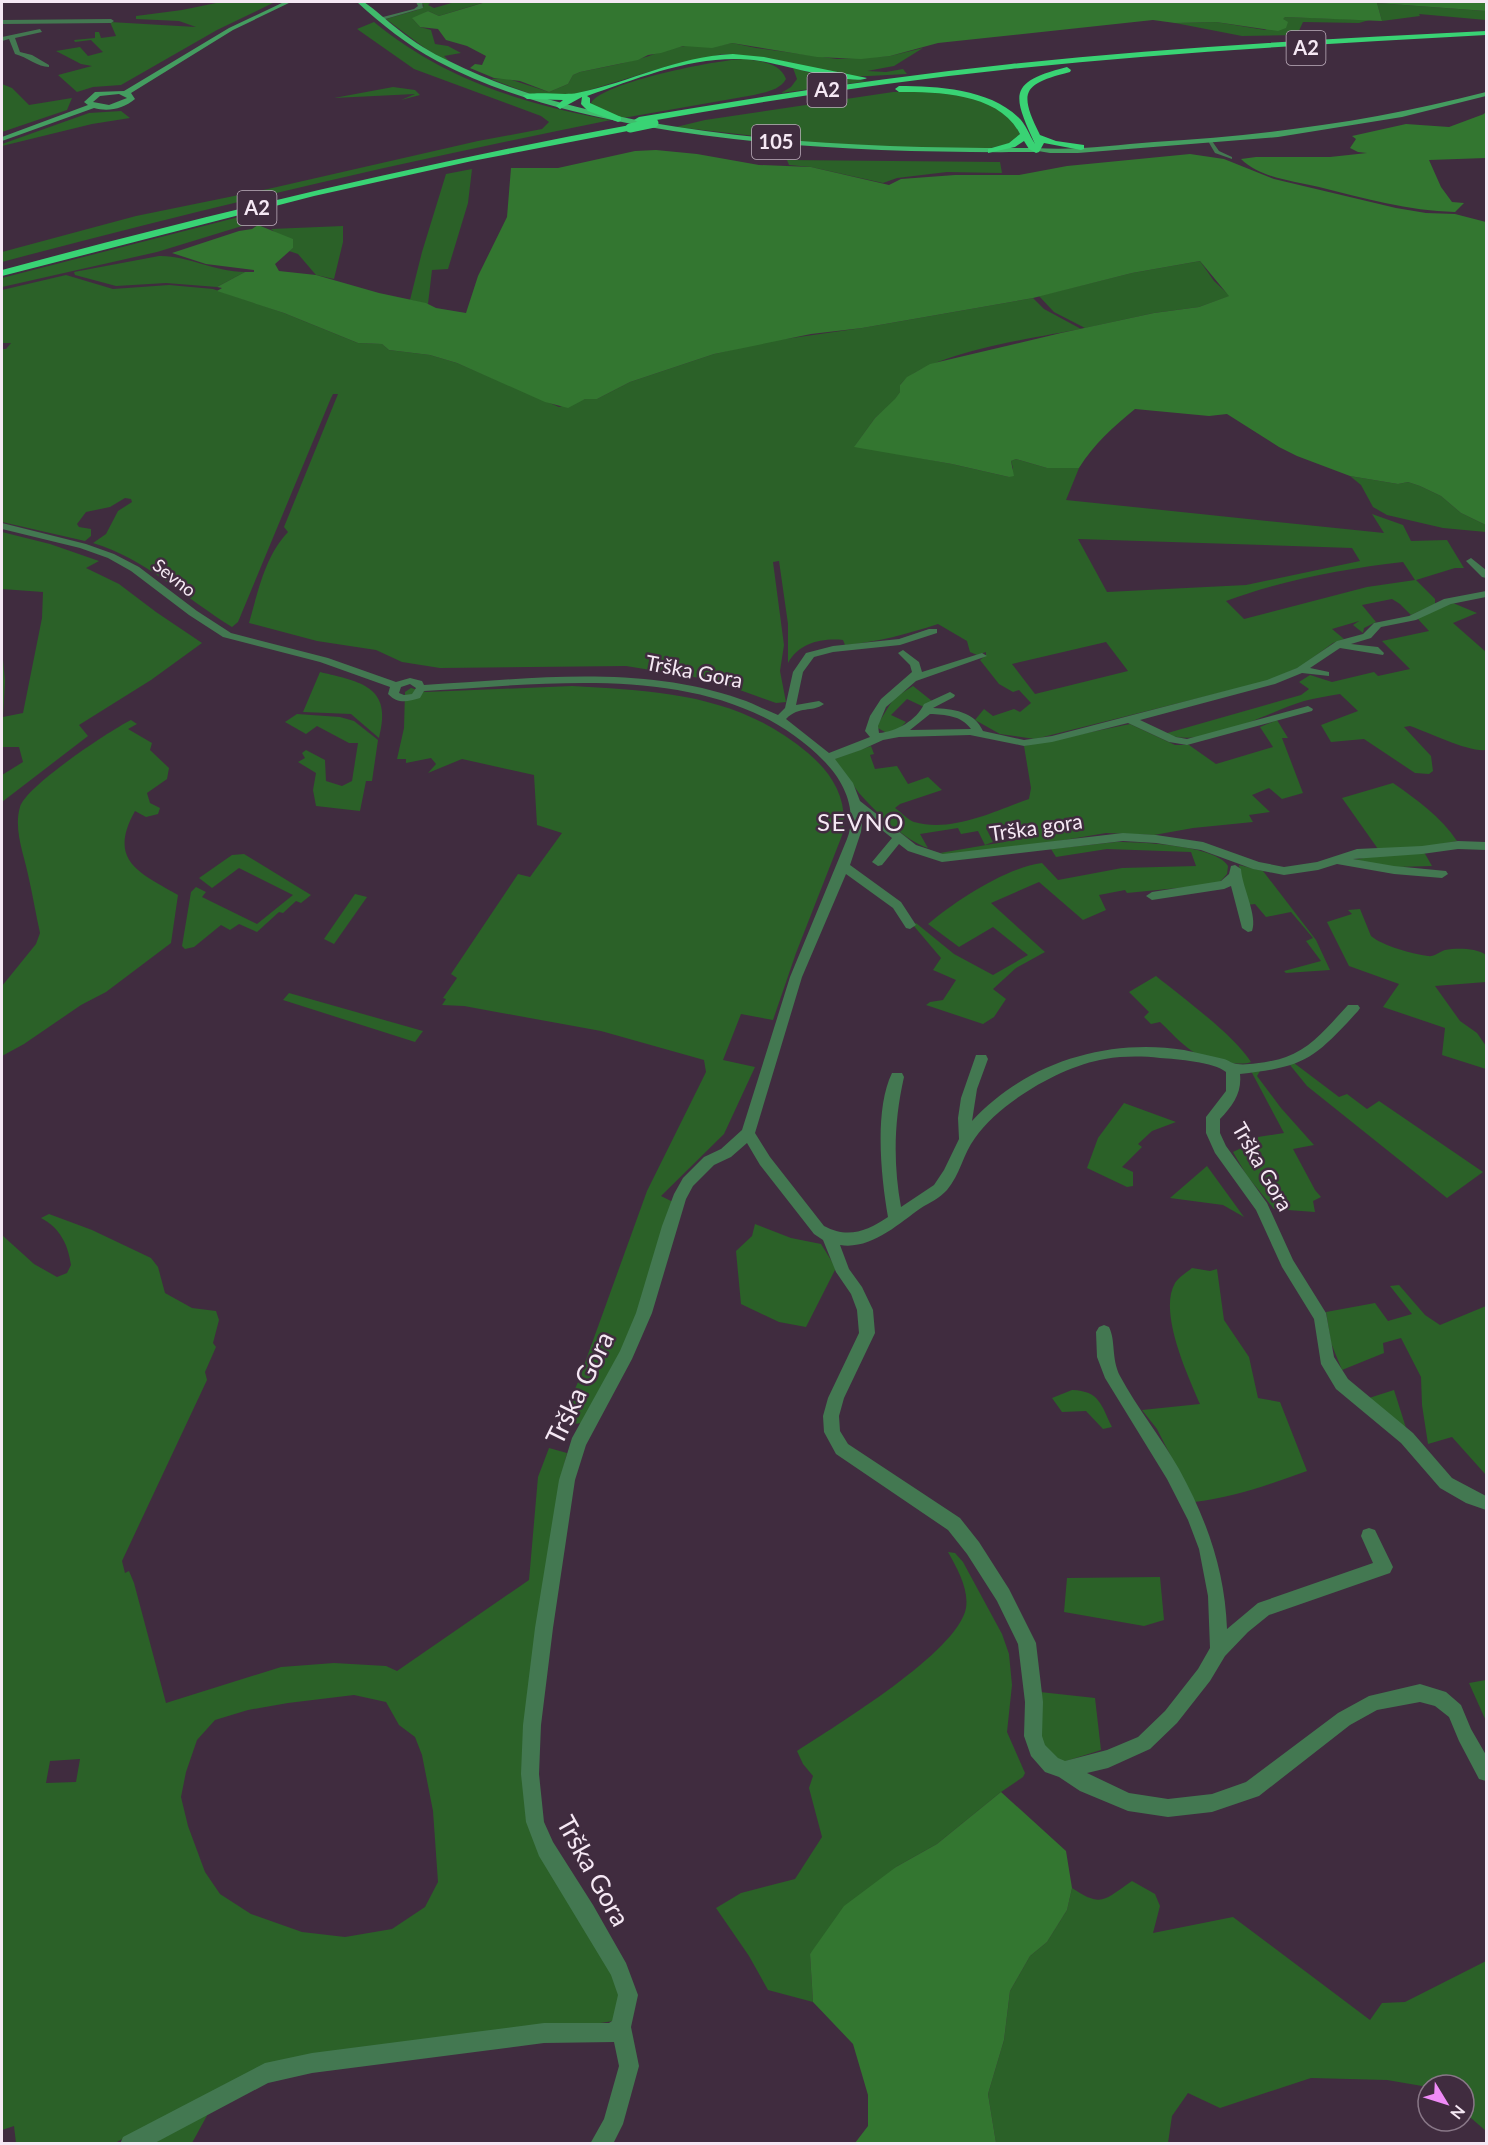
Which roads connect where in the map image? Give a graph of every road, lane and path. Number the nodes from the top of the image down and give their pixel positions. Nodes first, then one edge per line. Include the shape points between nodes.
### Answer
1 (290, 2) edge
2 (360, 2) edge
3 (419, 2) edge
4 (382, 18) junction
5 (111, 21) dead end
6 (2, 22) edge
7 (65, 22) junction
8 (40, 31) dead end
9 (68, 33) dead end
10 (1486, 33) edge
11 (12, 38) junction
12 (1486, 38) edge
13 (2, 39) edge
14 (760, 59) junction
15 (1125, 61) junction
16 (47, 66) dead end
17 (789, 74) dead end
18 (939, 75) junction
19 (782, 87) dead end
20 (126, 93) junction
21 (592, 93) junction
22 (1486, 94) edge
23 (827, 95) junction
24 (527, 96) junction
25 (93, 106) junction
26 (560, 106) junction
27 (714, 107) junction
28 (616, 121) junction
29 (1025, 135) junction
30 (1036, 137) junction
31 (2, 139) edge
32 (1210, 142) junction
33 (1080, 147) junction
34 (1129, 147) junction
35 (1036, 150) junction
36 (991, 151) junction
37 (1230, 158) dead end
38 (2, 266) edge
39 (2, 273) edge
40 (2, 526) edge
41 (1471, 561) dead end
42 (1486, 575) edge
43 (1486, 594) edge
44 (933, 631) dead end
45 (1338, 645) junction
46 (903, 653) dead end
47 (1379, 653) dead end
48 (982, 656) dead end
49 (1301, 670) junction
50 (1325, 674) dead end
51 (914, 678) junction
52 (396, 685) junction
53 (421, 688) junction
54 (950, 695) dead end
55 (819, 704) dead end
56 (790, 709) junction
57 (1308, 709) dead end
58 (927, 711) junction
59 (1130, 719) junction
60 (779, 720) junction
61 (978, 732) junction
62 (899, 734) junction
63 (880, 736) junction
64 (828, 757) junction
65 (855, 803) junction
66 (898, 838) junction
67 (1486, 846) edge
68 (1238, 859) junction
69 (1333, 859) junction
70 (878, 862) dead end
71 (843, 866) junction
72 (1442, 874) dead end
73 (1235, 876) junction
74 (1152, 896) dead end
75 (910, 925) dead end
76 (1248, 928) dead end
77 (1353, 1008) dead end
78 (981, 1059) dead end
79 (1233, 1070) junction
80 (897, 1077) dead end
81 (747, 1133) junction
82 (966, 1139) junction
83 (896, 1220) junction
84 (830, 1238) junction
85 (1104, 1332) dead end
86 (1486, 1503) edge
87 (1369, 1536) dead end
88 (1219, 1650) junction
89 (1065, 1770) junction
90 (1486, 1772) edge
91 (621, 2027) junction
92 (130, 2144) edge
93 (600, 2144) edge

1 - 20 main road via 231,29
2 - 4 main road, 105
3 - 4 street via 421,7 416,10
4 - 24 main road, 105 via 432,55
5 - 7 street
6 - 7 street
7 - 9 street
8 - 11 street
10 - 18 highway, A2 via 1214,49
11 - 13 street
11 - 16 street via 17,52
12 - 15 highway, A2
14 - 17 highway via 784,68
14 - 18 highway via 847,77
14 - 21 highway via 736,56 701,60
15 - 23 highway, A2
15 - 30 highway via 1054,73 1028,85 1021,101
18 - 27 highway, A2
19 - 27 highway
20 - 25 main road via 132,97 123,105
20 - 25 main road via 92,96 87,102
21 - 24 highway via 559,98
21 - 26 highway
21 - 28 highway via 585,104
22 - 32 main road via 1434,110 1350,127
23 - 29 highway via 903,89 961,95 1002,109 1015,118
23 - 39 highway, A2, bridge via 493,154 321,192
24 - 26 main road, 105
25 - 31 main road
26 - 28 main road, 105
27 - 28 highway, A2
28 - 36 main road, 105 via 793,144
28 - 38 highway, A2 via 293,192
29 - 35 highway
29 - 36 highway via 1012,145
30 - 33 highway
30 - 35 highway via 1040,144
32 - 34 main road
32 - 37 street via 1217,153
33 - 34 main road
33 - 35 main road
34 - 35 main road via 1070,152
35 - 36 main road, 105
40 - 52 street, Sevno via 111,556 227,635 324,660
41 - 42 street
43 - 45 street via 1448,601
44 - 56 street via 887,644 810,655 798,672
45 - 47 street
45 - 49 street
46 - 51 street via 915,664
48 - 51 street
49 - 50 street
49 - 59 street via 1271,682
51 - 63 street via 884,701 871,731
52 - 53 street via 410,681
52 - 53 street via 393,694 403,699 416,696
53 - 60 street, Trška Gora via 591,680 646,683 729,699
54 - 58 street via 928,706
55 - 56 street
56 - 60 street
57 - 59 street via 1187,742 1173,740
58 - 61 street via 969,718
58 - 62 street
59 - 61 street via 1023,743
60 - 64 street, Trška Gora
61 - 62 street
62 - 63 street
63 - 64 street
64 - 65 street, Trška Gora via 845,779
65 - 66 street, Trška gora
65 - 71 street, Trška Gora via 857,826
66 - 68 street, Trška gora via 922,853 942,858 1123,837 1187,843
66 - 70 street
67 - 69 street, Trška gora via 1357,853
68 - 69 street, Trška gora via 1284,871 1318,866
68 - 73 street
69 - 72 street
71 - 75 street via 897,905
71 - 81 street, Trška Gora via 795,978
73 - 74 street via 1224,885
73 - 76 street
77 - 79 street via 1324,1038 1294,1060
78 - 82 street via 967,1094 963,1119
79 - 82 street via 1227,1065 1183,1055 1105,1054 1046,1075 1009,1097
79 - 86 street, Trška Gora via 1236,1085 1231,1098 1214,1117 1213,1133 1262,1208 1287,1263 1321,1318 1326,1359 1342,1384 1407,1438 1446,1484
80 - 83 street via 889,1116 886,1165
81 - 84 street via 819,1230
81 - 91 street, Trška Gora via 726,1153 709,1161 688,1182 679,1198 644,1313 627,1354 578,1443 567,1480 544,1628 532,1725 530,1774 535,1822 546,1849 619,1970 628,1995
82 - 83 street via 940,1187
83 - 84 street via 854,1239
84 - 89 street via 843,1272 865,1310 867,1333 836,1398 832,1432 842,1449 954,1524 973,1548 1027,1643 1037,1750 1052,1765
85 - 88 street via 1105,1357 1113,1378 1196,1518 1217,1596
87 - 88 street via 1384,1567 1264,1609
88 - 89 street via 1171,1717 1144,1743 1108,1759
89 - 90 street via 1128,1802 1168,1808 1212,1803 1252,1789 1344,1719 1375,1702 1420,1693 1440,1698 1455,1711
91 - 92 street via 611,2033 544,2033 368,2055 265,2073
91 - 93 street via 629,2066 613,2124

